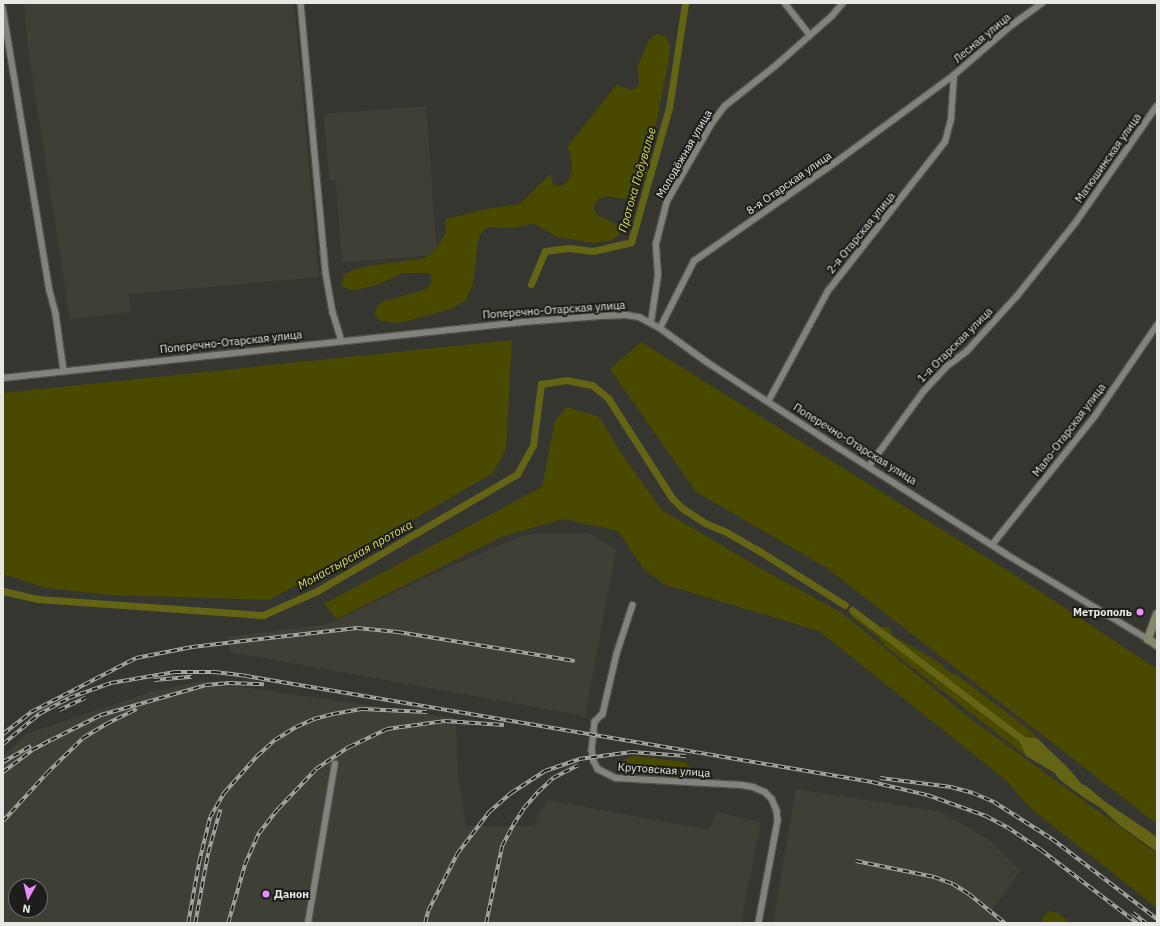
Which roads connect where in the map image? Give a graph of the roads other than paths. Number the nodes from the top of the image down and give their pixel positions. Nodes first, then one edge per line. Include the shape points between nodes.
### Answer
1 (301, 3) edge
2 (785, 3) edge
3 (843, 3) edge
4 (1042, 3) edge
5 (3, 8) edge
6 (810, 35) junction
7 (954, 75) junction
8 (1157, 106) edge
9 (1076, 222) joint
10 (651, 322) junction
11 (1157, 325) edge
12 (660, 328) junction
13 (342, 341) junction
14 (64, 371) junction
15 (3, 378) edge
16 (768, 402) junction
17 (869, 466) junction
18 (992, 545) junction
19 (633, 605) dead end
20 (1157, 614) edge
21 (1148, 639) junction
22 (1157, 644) edge
23 (335, 764) dead end
24 (308, 923) edge
25 (759, 923) edge

1 - 13 street via 326,273 333,312
2 - 6 street
3 - 6 street, Молодёжная улица
4 - 7 street, Лесная улица
5 - 14 street
6 - 10 street, Молодёжная улица via 725,106 712,123 667,201 656,244 658,275
7 - 12 street, 8-я Отарская улица via 836,162 694,261
7 - 16 street, 2-я Отарская улица via 951,119 945,142 828,291
8 - 9 street, Матюшинская улица
9 - 17 street, 1-я Отарская улица via 1012,302 967,351 946,367 923,392
10 - 12 street, Поперечно-Отарская улица
10 - 13 street, Поперечно-Отарская улица via 640,316 626,314
11 - 18 street, Мало-Отарская улица via 1095,416
12 - 16 street, Поперечно-Отарская улица
13 - 14 street, Поперечно-Отарская улица
14 - 15 street, Поперечно-Отарская улица
16 - 17 street, Поперечно-Отарская улица
17 - 18 street, Поперечно-Отарская улица
18 - 21 street, Поперечно-Отарская улица
19 - 25 street, Крутовская улица via 617,654 603,714 595,722 592,750 594,761 598,769 616,778 742,785 765,792 772,798 778,821
20 - 21 street
21 - 22 street, Поперечно-Отарская улица
23 - 24 street

